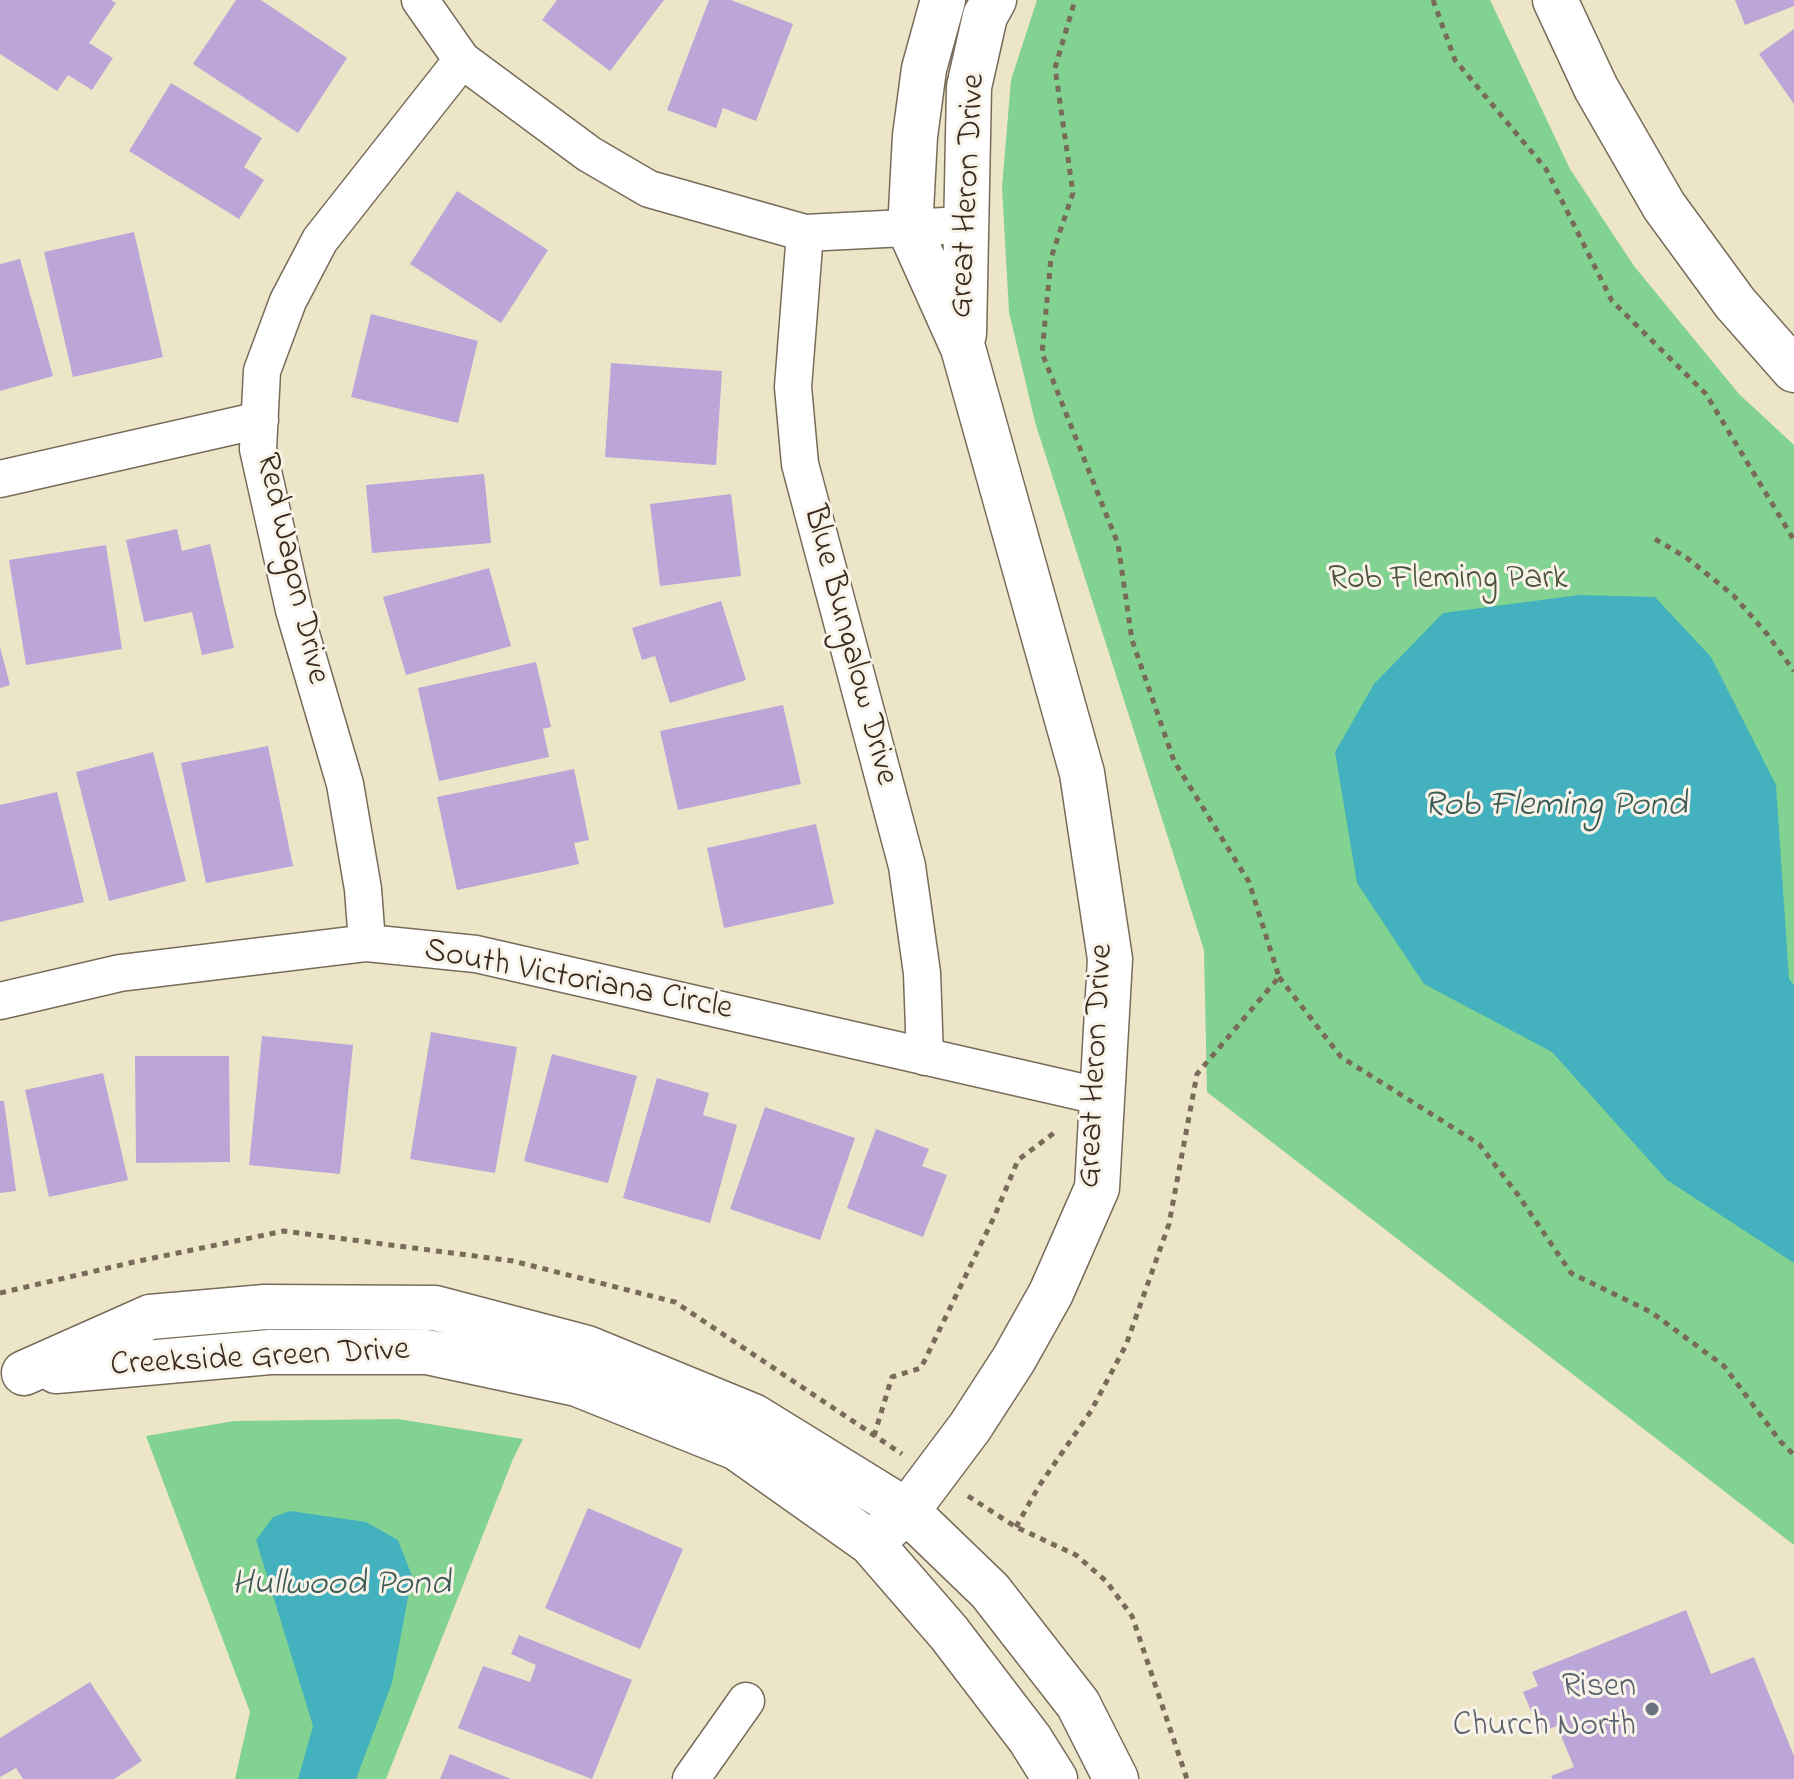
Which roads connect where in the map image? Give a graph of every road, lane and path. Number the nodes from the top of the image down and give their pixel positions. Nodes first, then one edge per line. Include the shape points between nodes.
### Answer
1 (420, 0) edge
2 (943, 0) edge
3 (1075, 0) edge
4 (1433, 0) edge
5 (1555, 0) edge
6 (988, 5) edge
7 (462, 60) junction
8 (965, 225) junction
9 (910, 230) junction
10 (805, 233) junction
11 (963, 348) junction
12 (1794, 370) edge
13 (260, 420) junction
14 (0, 479) edge
15 (1655, 539) dead end
16 (1794, 540) edge
17 (1794, 671) edge
18 (367, 943) junction
19 (1279, 977) junction
20 (0, 1001) edge
21 (925, 1057) junction
22 (1103, 1097) junction
23 (12, 1376) edge
24 (874, 1436) dead end
25 (1794, 1455) edge
26 (907, 1511) junction
27 (1016, 1527) dead end
28 (871, 1543) junction
29 (746, 1701) dead end
30 (691, 1779) edge
31 (1055, 1779) edge
32 (1116, 1779) edge

1 - 7 street
2 - 9 main road, Great Heron Drive via 924,69
3 - 19 path via 1055,68 1073,193 1051,258 1042,353 1118,544 1132,640 1174,761 1249,882
4 - 16 path via 1455,60 1546,169 1612,301 1706,394
5 - 12 main road via 1596,88 1664,206 1735,303
6 - 8 main road, Great Heron Drive via 969,87
7 - 10 street via 589,154 649,189
7 - 13 street, Red Wagon Drive via 320,240 288,301 262,371
8 - 9 street
8 - 11 main road, Great Heron Drive
9 - 10 street
9 - 11 main road, Great Heron Drive
10 - 21 street, Blue Bungalow Drive via 793,387 800,464 907,866 922,973
11 - 22 main road, Great Heron Drive via 1082,773 1110,959
13 - 14 street
13 - 18 street, Red Wagon Drive via 258,449 294,610 345,784
15 - 17 path via 1733,595
18 - 20 street, South Victoriana Circle via 120,973
18 - 21 street, South Victoriana Circle via 476,954
19 - 25 path via 1341,1057 1479,1144 1571,1273 1651,1312 1724,1366
19 - 27 path via 1197,1074 1169,1224 1126,1345 1091,1411
21 - 22 street, South Victoriana Circle
22 - 24 path via 1018,1160 921,1368 892,1377
22 - 26 main road, Great Heron Drive via 1097,1188 1051,1293 970,1427
23 - 26 main road, Creekside Green Drive via 150,1317 265,1307 435,1308 587,1348 753,1416
23 - 28 main road, Creekside Green Drive via 270,1352 427,1352 577,1384 737,1448
26 - 28 main road, Great Heron Drive
26 - 32 main road, Creekside Green Drive via 990,1591 1078,1704
28 - 31 main road, Creekside Green Drive via 949,1633
29 - 30 street

